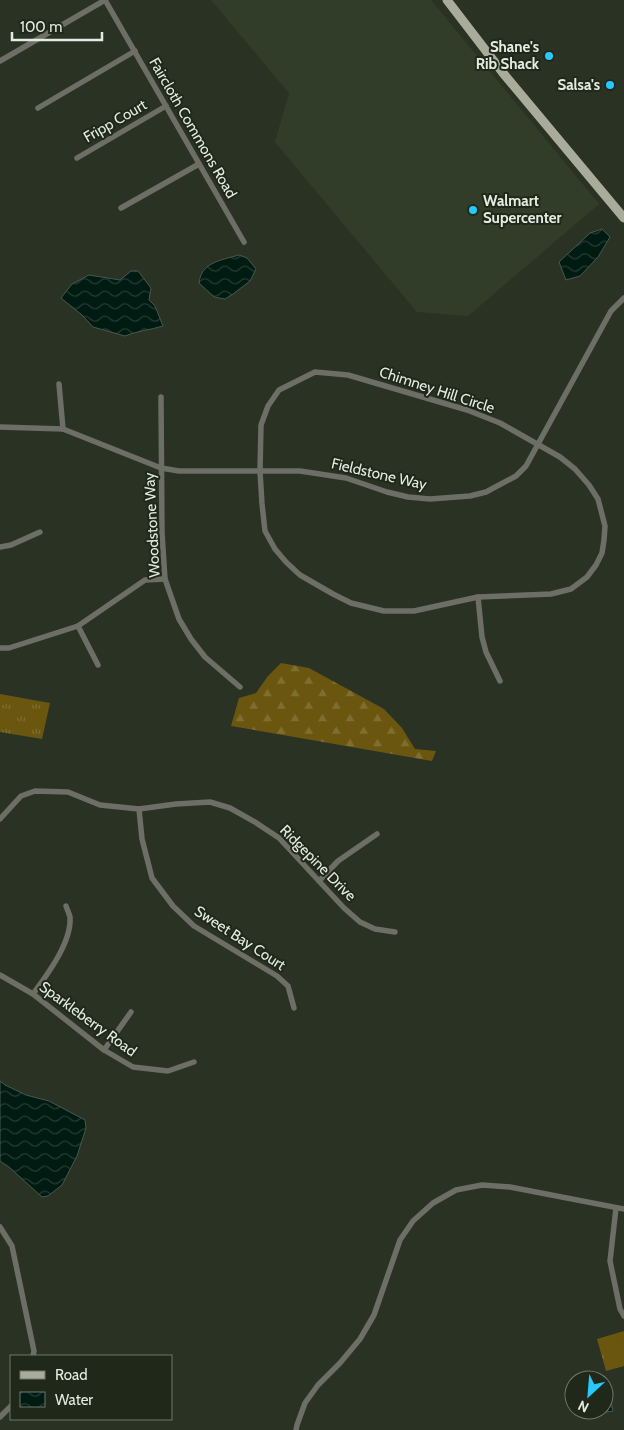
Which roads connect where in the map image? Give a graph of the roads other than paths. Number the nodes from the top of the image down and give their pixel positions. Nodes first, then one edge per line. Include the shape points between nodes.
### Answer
1 (105, 0) edge
2 (447, 0) edge
3 (135, 51) junction
4 (0, 61) edge
5 (166, 106) junction
6 (38, 108) dead end
7 (77, 158) dead end
8 (199, 164) junction
9 (121, 208) dead end
10 (624, 218) edge
11 (244, 242) dead end
12 (624, 298) edge
13 (59, 384) dead end
14 (161, 397) dead end
15 (0, 427) edge
16 (63, 429) junction
17 (539, 444) junction
18 (162, 468) junction
19 (260, 471) junction
20 (40, 532) dead end
21 (0, 546) edge
22 (165, 579) junction
23 (478, 597) junction
24 (78, 626) junction
25 (0, 648) edge
26 (98, 665) dead end
27 (500, 681) dead end
28 (240, 687) dead end
29 (139, 809) junction
30 (0, 819) edge
31 (377, 834) dead end
32 (319, 881) junction
33 (66, 906) dead end
34 (395, 932) dead end
35 (0, 975) edge
36 (33, 994) junction
37 (294, 1008) dead end
38 (131, 1012) dead end
39 (104, 1050) junction
40 (194, 1062) dead end
41 (616, 1208) junction
42 (624, 1209) edge
43 (0, 1227) edge
44 (624, 1316) edge
45 (33, 1355) edge
46 (10, 1407) edge
47 (0, 1417) edge
48 (296, 1430) edge

1 - 3 street, Faircloth Commons Road
1 - 4 street
2 - 10 main road via 503,73
3 - 5 street, Faircloth Commons Road
3 - 6 street
5 - 7 street, Fripp Court
5 - 8 street, Faircloth Commons Road
8 - 9 street
8 - 11 street, Faircloth Commons Road
12 - 17 street, Fieldstone Way via 611,311
13 - 16 street
14 - 18 street, Woodstone Way
15 - 16 street, Fieldstone Way
16 - 18 street, Fieldstone Way
17 - 19 street, Fieldstone Way via 516,476 486,492 470,496 408,497 346,478 300,471
17 - 19 street, Chimney Hill Circle via 467,410 348,375 315,372 280,390 268,406 261,425
17 - 23 street, Chimney Hill Circle via 575,469 598,499 605,526 602,553 587,577 571,589 551,594
18 - 19 street, Fieldstone Way
18 - 22 street, Woodstone Way
19 - 23 street, Chimney Hill Circle via 265,531 286,562 315,584 352,603 384,611 414,612
20 - 21 street
22 - 24 street via 145,580
22 - 28 street, Woodstone Way via 179,619 191,639 205,657
23 - 27 street via 486,652
24 - 25 street
24 - 26 street
29 - 30 street, Ridgepine Drive via 100,805 68,792 35,791 21,796
29 - 32 street, Ridgepine Drive via 210,802 230,808 279,838
29 - 37 street, Sweet Bay Court via 142,839 152,878 173,906 194,926 277,976 288,986
31 - 32 street via 338,861
32 - 34 street, Ridgepine Drive via 360,922 375,929
33 - 36 street via 70,917 67,935 54,965
35 - 36 street, Sparkleberry Road
36 - 39 street, Sparkleberry Road
38 - 39 street
39 - 40 street, Sparkleberry Road via 133,1067 168,1071
41 - 42 street
41 - 44 street via 610,1261
41 - 48 street via 482,1184 456,1190 433,1203 413,1221 400,1240 374,1315 360,1339 305,1403
43 - 45 street via 12,1246
46 - 47 street

